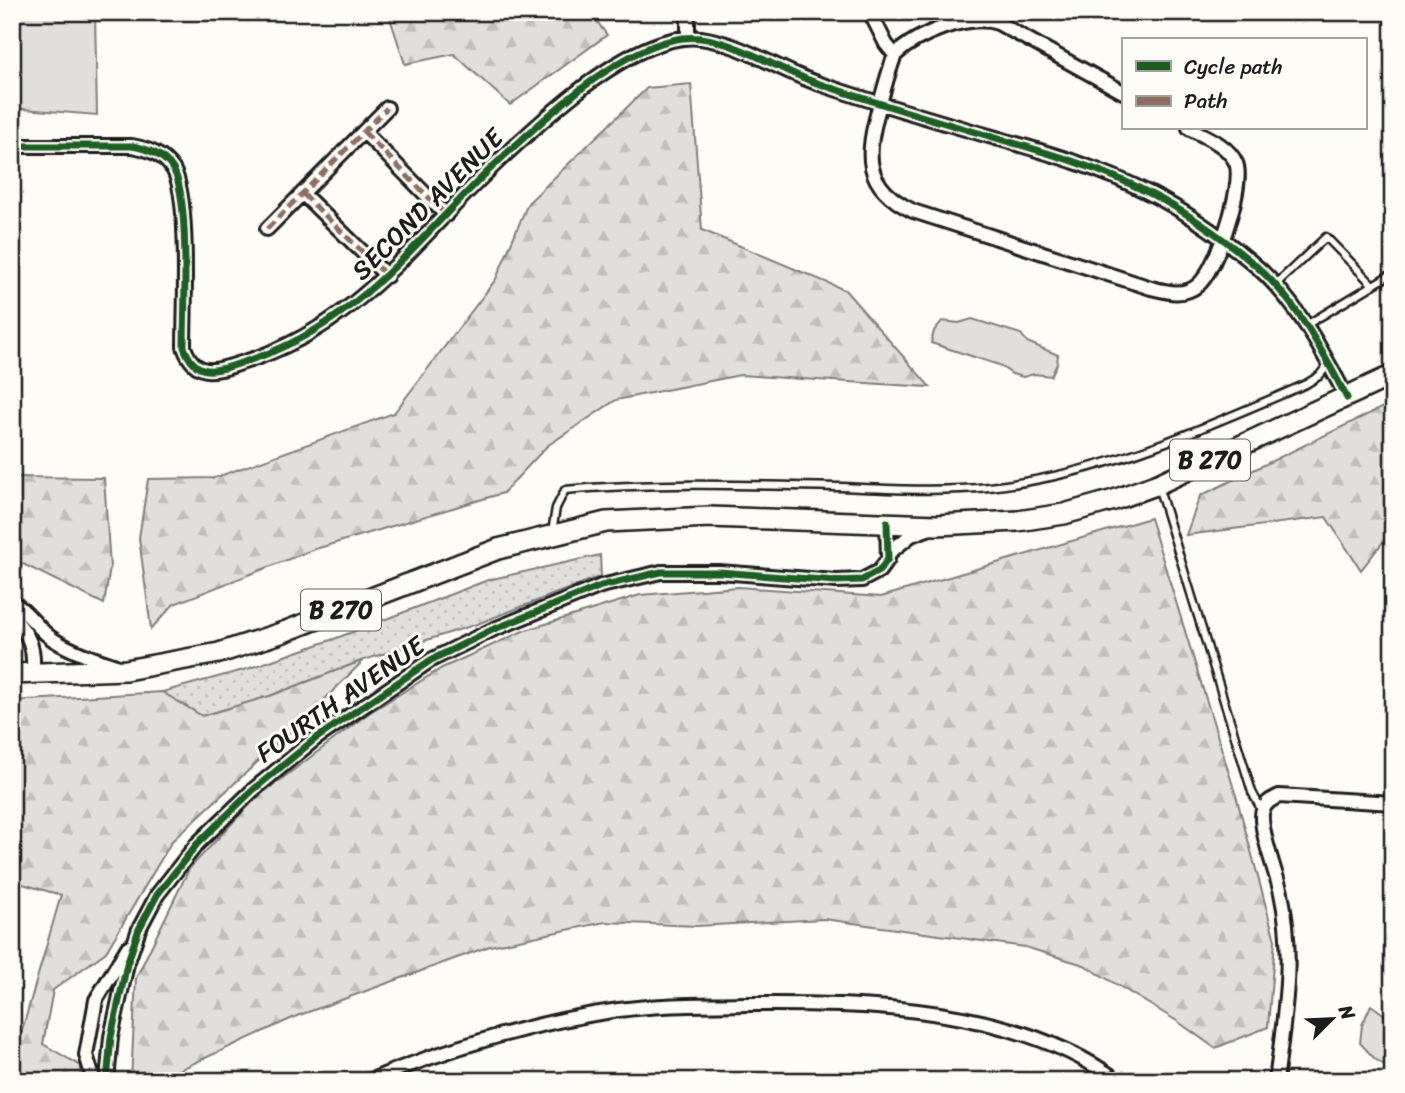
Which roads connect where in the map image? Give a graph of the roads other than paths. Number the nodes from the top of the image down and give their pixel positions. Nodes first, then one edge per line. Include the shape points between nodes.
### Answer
1 (688, 12) edge
2 (870, 12) edge
3 (688, 37) junction
4 (895, 55) junction
5 (1122, 91) edge
6 (880, 104) junction
7 (387, 108) dead end
8 (1193, 130) edge
9 (364, 132) junction
10 (12, 146) edge
11 (303, 194) junction
12 (446, 215) junction
13 (267, 229) dead end
14 (1223, 240) junction
15 (1393, 273) edge
16 (387, 276) junction
17 (1275, 285) junction
18 (1373, 285) junction
19 (1308, 324) junction
20 (1330, 364) junction
21 (1393, 375) edge
22 (1347, 398) junction
23 (1158, 484) junction
24 (887, 522) junction
25 (937, 525) junction
26 (551, 535) junction
27 (889, 553) junction
28 (12, 602) edge
29 (12, 616) edge
30 (126, 670) junction
31 (12, 674) edge
32 (32, 674) junction
33 (1393, 803) edge
34 (1262, 811) junction
35 (139, 929) junction
36 (94, 1081) edge
37 (107, 1081) edge
38 (369, 1081) edge
39 (1118, 1081) edge
40 (1276, 1081) edge

1 - 3 street
2 - 4 street
3 - 6 street, SECOND AVENUE via 737,48 800,78
3 - 12 street, SECOND AVENUE via 654,46 607,70 505,155
4 - 5 street via 919,38 986,19
4 - 6 street
6 - 14 street, SECOND AVENUE via 1029,147 1115,178 1160,199
6 - 14 street via 871,137 872,171 887,196 913,211 1170,293 1199,285
7 - 9 street
8 - 14 street via 1226,148 1238,167
9 - 11 street
9 - 12 street, SECOND AVENUE
10 - 16 street, SECOND AVENUE via 132,146 150,149 173,169 183,201 184,346 188,358 202,370 240,364 303,339
11 - 13 street
11 - 16 street, SECOND AVENUE
12 - 16 street, SECOND AVENUE
14 - 17 street, SECOND AVENUE
15 - 18 lane
17 - 18 lane via 1326,237
17 - 19 street, SECOND AVENUE
18 - 19 lane
19 - 20 street, SECOND AVENUE
20 - 22 street, SECOND AVENUE
20 - 26 lane via 1306,384 1210,426 1048,478 925,489 752,485 565,490
21 - 22 main road, B 270
22 - 23 main road, B 270
23 - 25 main road, B 270 via 1064,514
23 - 34 lane via 1252,792
24 - 25 main road, B 270
24 - 26 main road, B 270 via 651,518 606,522
24 - 27 street
25 - 27 street, FOURTH AVENUE via 911,536
26 - 30 main road, B 270 via 458,563 249,644
27 - 35 street, FOURTH AVENUE via 879,571 851,581 660,572 601,586 431,660 315,739 253,790 197,844 157,895
28 - 30 street via 52,639
29 - 32 street via 33,648
30 - 32 main road, B 270
31 - 32 main road, B 270
33 - 34 street via 1279,796 1268,801
34 - 40 street via 1288,951
35 - 36 street via 96,1000 86,1055
35 - 37 street, FOURTH AVENUE via 117,1003
38 - 39 street via 493,1038 617,1010 796,1004 915,1012 999,1025 1055,1044

